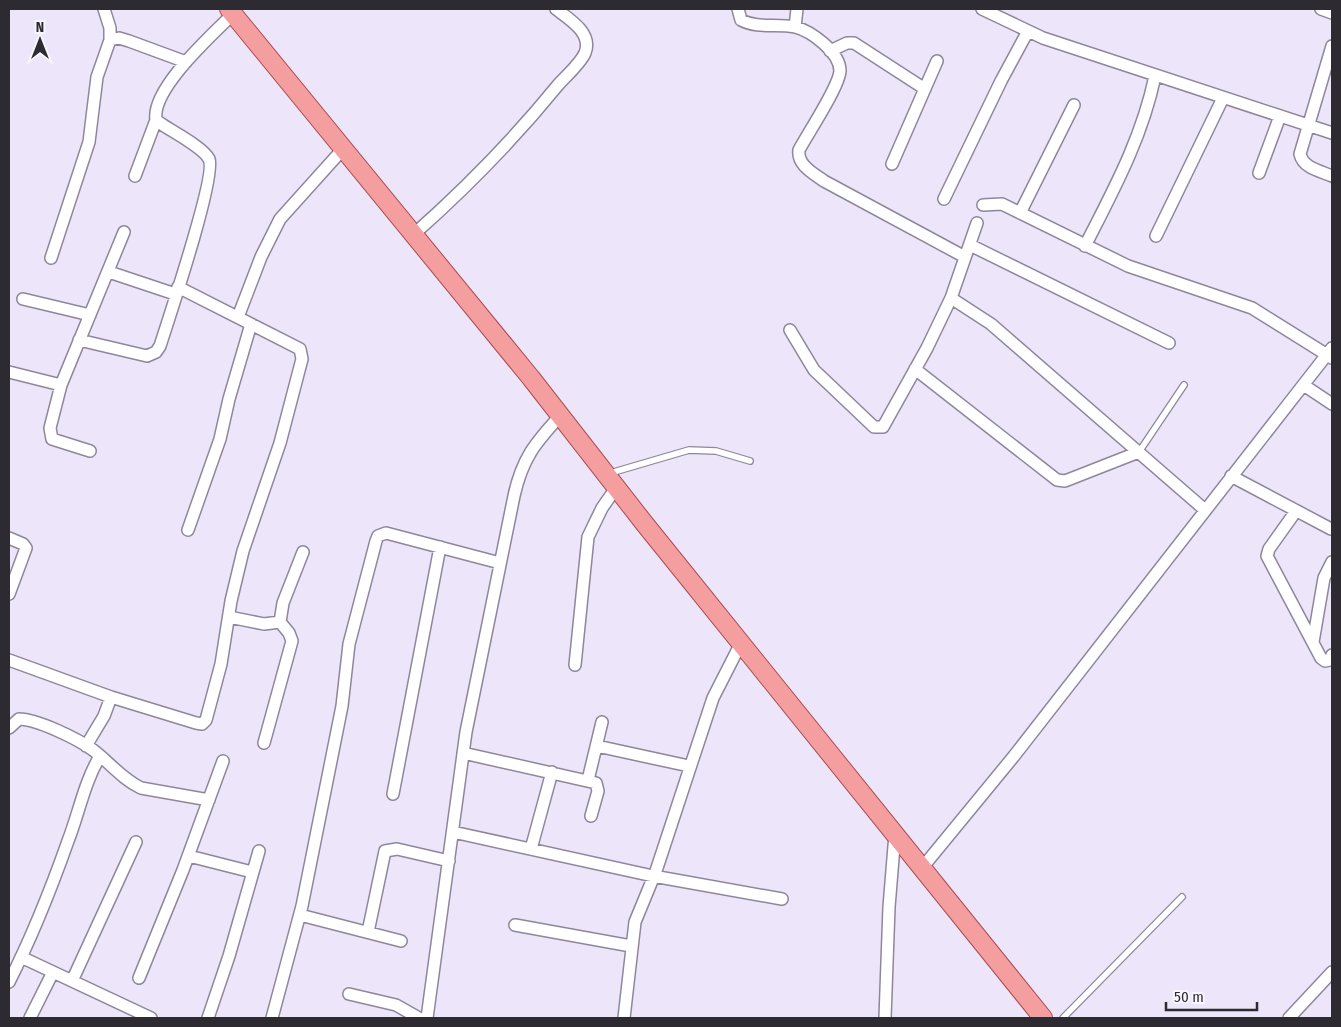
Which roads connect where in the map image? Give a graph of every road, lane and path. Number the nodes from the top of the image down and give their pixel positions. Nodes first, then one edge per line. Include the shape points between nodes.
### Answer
1 (104, 9) edge
2 (556, 9) edge
3 (738, 9) edge
4 (797, 9) edge
5 (982, 9) edge
6 (1321, 9) edge
7 (231, 11) edge
8 (1332, 13) edge
9 (795, 27) junction
10 (1028, 31) junction
11 (110, 40) junction
12 (1332, 46) edge
13 (830, 51) junction
14 (937, 61) dead end
15 (186, 62) junction
16 (1155, 76) junction
17 (925, 89) junction
18 (1223, 98) junction
19 (1074, 105) dead end
20 (1280, 116) junction
21 (156, 120) junction
22 (1307, 125) junction
23 (1332, 133) edge
24 (343, 149) junction
25 (892, 164) dead end
26 (1259, 173) dead end
27 (135, 176) dead end
28 (1332, 176) edge
29 (944, 199) dead end
30 (982, 205) dead end
31 (1020, 213) junction
32 (977, 223) dead end
33 (124, 232) dead end
34 (413, 235) junction
35 (1156, 236) dead end
36 (970, 244) junction
37 (1085, 246) junction
38 (51, 258) dead end
39 (965, 258) junction
40 (109, 272) junction
41 (176, 291) junction
42 (23, 298) dead end
43 (951, 298) junction
44 (90, 315) junction
45 (238, 317) junction
46 (250, 324) junction
47 (790, 330) dead end
48 (79, 340) junction
49 (1169, 343) dead end
50 (1331, 354) edge
51 (915, 369) junction
52 (9, 372) edge
53 (1184, 385) dead end
54 (60, 386) junction
55 (1305, 386) junction
56 (1332, 404) edge
57 (560, 416) junction
58 (90, 451) dead end
59 (1140, 452) junction
60 (750, 461) dead end
61 (605, 474) junction
62 (1231, 476) junction
63 (616, 488) junction
64 (1205, 510) junction
65 (1296, 511) junction
66 (1331, 529) dead end
67 (188, 530) dead end
68 (9, 538) edge
69 (440, 547) junction
70 (304, 552) dead end
71 (1332, 562) edge
72 (500, 563) junction
73 (9, 594) edge
74 (229, 617) junction
75 (280, 622) junction
76 (1313, 642) junction
77 (741, 643) junction
78 (1332, 655) edge
79 (9, 660) edge
80 (575, 665) dead end
81 (111, 697) junction
82 (602, 722) dead end
83 (9, 728) edge
84 (264, 743) dead end
85 (86, 746) junction
86 (596, 746) junction
87 (463, 753) junction
88 (100, 756) junction
89 (223, 761) dead end
90 (690, 766) junction
91 (552, 772) junction
92 (588, 780) junction
93 (393, 794) dead end
94 (209, 800) junction
95 (592, 816) dead end
96 (452, 832) junction
97 (895, 834) junction
98 (136, 842) dead end
99 (531, 849) junction
100 (259, 852) dead end
101 (189, 856) junction
102 (449, 861) junction
103 (922, 868) junction
104 (252, 872) junction
105 (653, 876) junction
106 (1182, 897) dead end
107 (782, 899) dead end
108 (300, 914) junction
109 (515, 925) dead end
110 (368, 932) junction
111 (400, 941) dead end
112 (631, 946) junction
113 (21, 957) junction
114 (53, 972) junction
115 (1332, 972) edge
116 (139, 978) dead end
117 (9, 982) edge
118 (72, 982) junction
119 (348, 994) dead end
120 (30, 1018) edge
121 (151, 1018) edge
122 (208, 1018) edge
123 (272, 1018) edge
124 (419, 1018) edge
125 (427, 1018) edge
126 (624, 1018) edge
127 (885, 1018) edge
128 (1043, 1018) edge
129 (1063, 1018) edge
130 (1288, 1018) edge

1 - 11 street
2 - 34 street via 585,35 585,52 540,108 473,180
3 - 9 street via 746,22
4 - 9 street
5 - 10 street
6 - 8 street
7 - 15 street
7 - 24 main road
9 - 13 street via 823,42
10 - 16 street
10 - 29 street
11 - 15 street via 129,40
11 - 38 street via 97,77 89,142
12 - 22 street
13 - 17 street via 847,42 854,43
13 - 39 street via 840,72 799,150 800,160 824,181
14 - 17 street
15 - 21 street via 158,103
16 - 18 street
16 - 37 street via 1141,131
17 - 25 street
18 - 20 street
18 - 35 street
19 - 31 street
20 - 22 street
20 - 26 street
21 - 27 street
21 - 41 street via 206,154 211,168
22 - 23 street
22 - 28 street via 1301,161
24 - 34 main road
24 - 45 street via 280,219
30 - 31 street via 1002,204
31 - 37 street
32 - 36 street
33 - 40 street
34 - 57 main road
36 - 39 street
36 - 49 street
37 - 50 street via 1128,266 1252,308
39 - 43 street
40 - 41 street
40 - 44 street
41 - 45 street
41 - 48 street via 160,346 152,355
42 - 44 street
43 - 51 street
43 - 59 street via 991,324
44 - 48 street
45 - 46 street
46 - 67 street via 220,439
46 - 74 street via 300,349 302,354 280,443 243,551
47 - 51 street via 814,370 874,427 883,427 886,423
48 - 54 street
50 - 55 street
51 - 59 street via 1057,480 1065,481
52 - 54 street
53 - 59 lane
54 - 58 street via 50,428 52,439
55 - 56 street
55 - 62 street
57 - 61 main road
57 - 72 street via 537,441 524,462
59 - 64 street
60 - 61 lane via 716,451 689,450
61 - 63 main road
62 - 64 street
62 - 65 street
63 - 77 main road
63 - 80 street via 588,537
64 - 103 street via 1032,733
65 - 66 street
65 - 76 street via 1267,556
68 - 73 street via 26,548
69 - 72 street
69 - 93 street
69 - 108 street via 386,533 378,536 376,541 349,644 342,706
70 - 75 street via 283,603
71 - 76 street via 1324,578
72 - 87 street
74 - 75 street via 264,624
74 - 81 street via 211,706 202,724
75 - 84 street via 292,641
76 - 78 street via 1325,661
77 - 90 street via 713,698
77 - 97 main road
79 - 81 street
81 - 85 street
82 - 86 street
83 - 85 street via 15,721 24,719
85 - 88 street
86 - 90 street
86 - 92 street
87 - 91 street
87 - 96 street
88 - 94 street via 141,788
88 - 113 street via 87,780 69,840
89 - 94 street
90 - 105 street
91 - 92 street
91 - 99 street
92 - 95 street via 598,786
94 - 101 street
96 - 99 street
96 - 102 street
97 - 103 main road
97 - 127 street via 888,916
98 - 118 street
99 - 105 street
100 - 104 street
101 - 104 street
101 - 116 street
102 - 110 street via 397,850 385,851
102 - 125 street
103 - 128 main road
104 - 122 street
105 - 107 street
105 - 112 street via 635,922
106 - 129 lane
108 - 110 street
108 - 123 street
109 - 112 street
110 - 111 street
112 - 126 street
113 - 114 street
113 - 117 street
114 - 118 street
114 - 120 street
115 - 130 street
118 - 121 street
119 - 124 street via 396,1005

